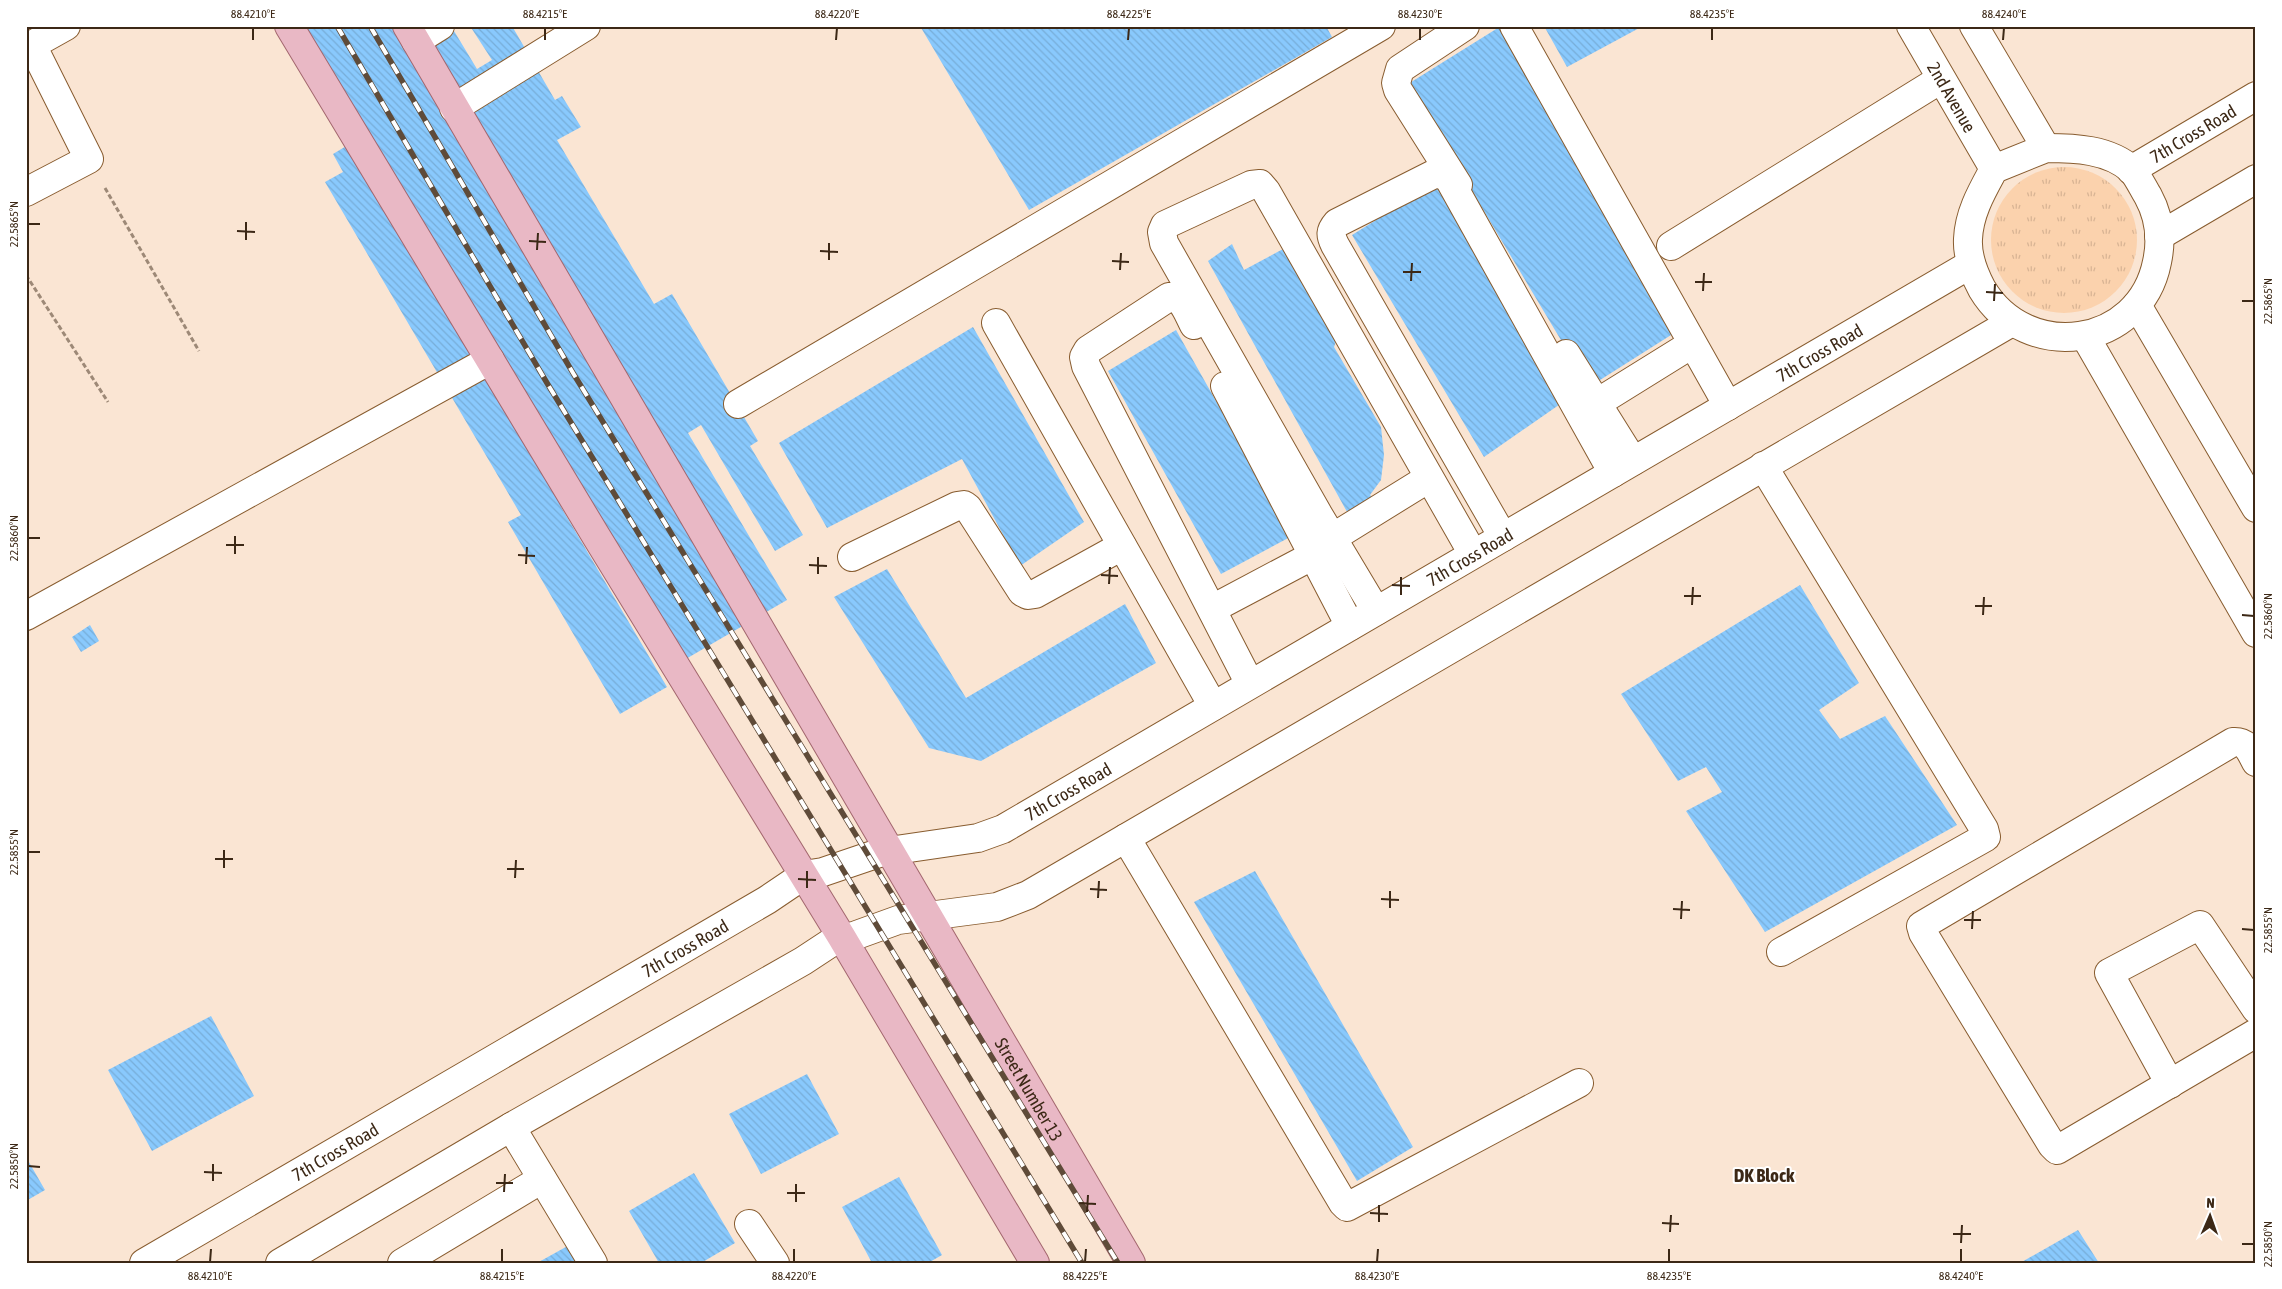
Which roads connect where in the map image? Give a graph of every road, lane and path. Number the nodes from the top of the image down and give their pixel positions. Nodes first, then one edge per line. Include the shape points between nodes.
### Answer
1 (66, 26) edge
2 (289, 26) edge
3 (440, 26) edge
4 (586, 26) edge
5 (1381, 26) edge
6 (1465, 26) edge
7 (1514, 26) edge
8 (1911, 26) edge
9 (1974, 26) edge
10 (411, 34) edge
11 (1942, 79) junction
12 (2256, 96) edge
13 (454, 108) junction
14 (2046, 148) junction
15 (89, 159) junction
16 (1994, 169) junction
17 (2131, 170) junction
18 (2256, 179) edge
19 (26, 192) edge
20 (2160, 236) junction
21 (1671, 246) dead end
22 (1971, 264) junction
23 (26, 275) edge
24 (2137, 305) junction
25 (2012, 322) junction
26 (996, 323) dead end
27 (2085, 336) junction
28 (1692, 344) junction
29 (199, 352) dead end
30 (490, 360) junction
31 (108, 402) dead end
32 (738, 404) dead end
33 (1598, 404) junction
34 (1728, 406) junction
35 (1763, 466) junction
36 (1623, 467) junction
37 (1429, 478) junction
38 (2256, 508) edge
39 (1503, 537) junction
40 (1332, 538) junction
41 (1122, 546) junction
42 (1473, 554) junction
43 (852, 556) dead end
44 (1312, 556) junction
45 (1212, 609) junction
46 (1376, 611) junction
47 (26, 616) edge
48 (1350, 626) junction
49 (2256, 633) edge
50 (1250, 684) junction
51 (1213, 706) junction
52 (2256, 762) edge
53 (1126, 838) junction
54 (888, 851) junction
55 (804, 875) junction
56 (927, 917) junction
57 (841, 936) junction
58 (1781, 952) dead end
59 (2256, 1008) edge
60 (2256, 1033) edge
61 (1579, 1083) dead end
62 (2170, 1084) junction
63 (511, 1127) junction
64 (542, 1178) junction
65 (750, 1224) dead end
66 (1030, 1261) edge
67 (144, 1263) edge
68 (280, 1263) edge
69 (402, 1263) edge
70 (593, 1263) edge
71 (775, 1263) edge
72 (1131, 1263) edge

1 - 15 street via 32,45
2 - 30 main road
3 - 10 street
4 - 13 street
5 - 32 street
6 - 33 street via 1400,68 1396,84 1398,90
7 - 28 street
8 - 11 street, 2nd Avenue
9 - 14 street
10 - 13 main road, Street Number 13
11 - 16 street, 2nd Avenue
11 - 21 street
12 - 17 street, 7th Cross Road
13 - 54 main road, Street Number 13
14 - 16 street
14 - 17 street via 2080,148 2111,158
15 - 19 street
15 - 29 path
16 - 22 street via 1974,207 1968,240
17 - 20 street via 2155,208
18 - 20 street
20 - 24 street via 2154,276
22 - 25 street via 1993,307
22 - 34 street, 7th Cross Road
23 - 31 path
24 - 27 street via 2111,326
24 - 38 street
25 - 27 street via 2020,328 2052,338
25 - 35 street
26 - 41 street
27 - 49 street
28 - 33 street
28 - 34 street
30 - 47 street
30 - 55 main road
33 - 36 street
34 - 36 street, 7th Cross Road
35 - 53 street
35 - 58 street via 1986,837
36 - 39 street, 7th Cross Road
36 - 39 street via 1449,179 1438,172 1337,223 1332,229 1334,245
37 - 40 street
37 - 40 street via 1260,184 1251,185 1165,225 1162,232 1164,242
37 - 42 street
39 - 42 street, 7th Cross Road
40 - 46 street
41 - 43 street via 1028,595 1022,592 964,505
41 - 51 street
42 - 46 street, 7th Cross Road
44 - 45 street
44 - 45 street via 1180,300 1175,296 1169,297 1088,350 1084,357
44 - 48 street
45 - 50 street
46 - 48 street, 7th Cross Road
48 - 50 street, 7th Cross Road
50 - 51 street, 7th Cross Road
51 - 54 street, 7th Cross Road via 1002,829 978,838
52 - 62 street via 2246,745 2240,741 2233,742 1921,926 1938,959 2057,1150
53 - 56 street via 1028,894 997,907
53 - 61 street via 1347,1207
54 - 55 street, 7th Cross Road
54 - 56 main road, Street Number 13
55 - 57 main road
55 - 67 street, 7th Cross Road via 767,900
56 - 57 street via 898,920 850,937
56 - 72 main road, Street Number 13
57 - 63 street via 670,1038
57 - 66 main road
59 - 62 street via 2200,925 2109,973
60 - 62 street
63 - 64 street
63 - 68 street
64 - 69 street
64 - 70 street
65 - 71 street

